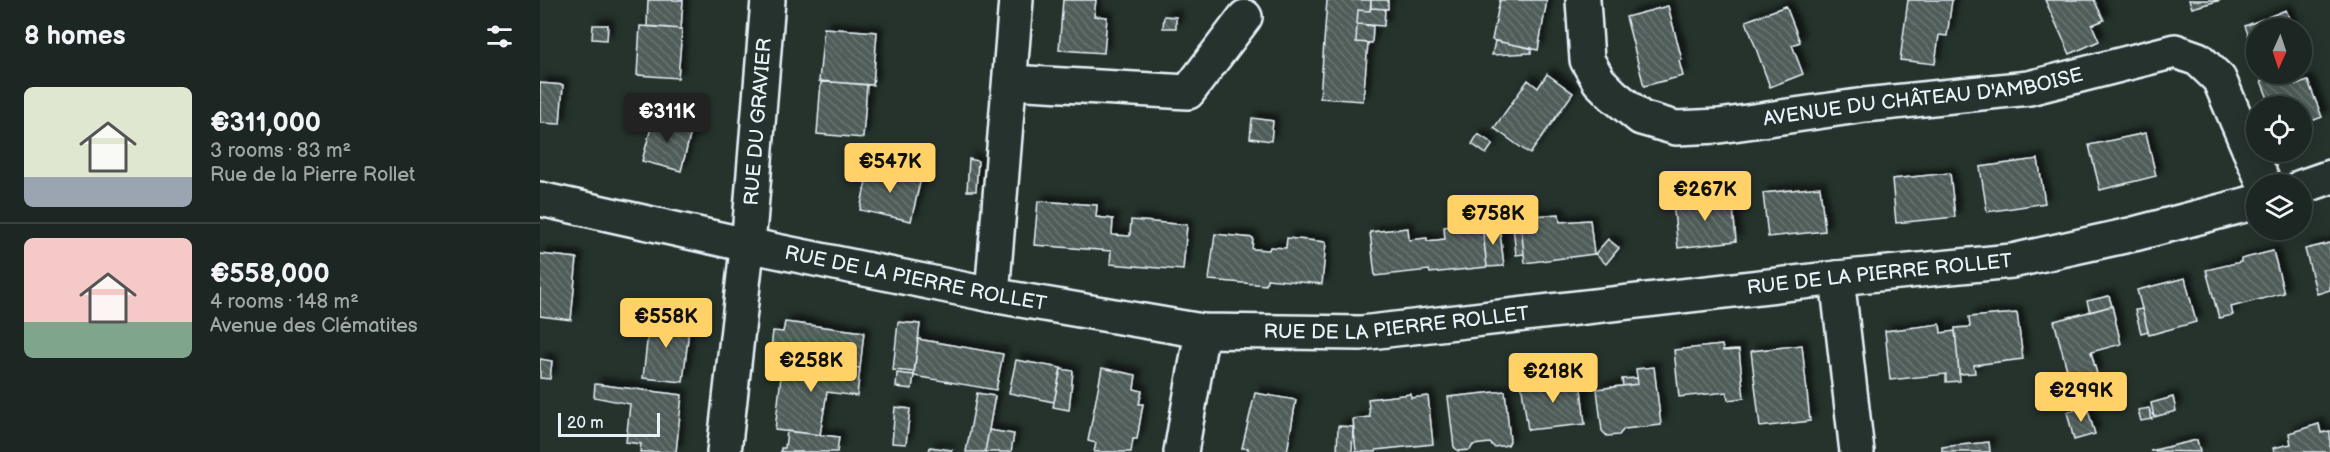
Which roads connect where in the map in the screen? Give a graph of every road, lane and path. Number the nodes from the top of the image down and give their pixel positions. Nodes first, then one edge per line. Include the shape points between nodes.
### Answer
1 (768, 0) edge
2 (1016, 0) edge
3 (1583, 0) edge
4 (1245, 17) dead end
5 (1010, 82) junction
6 (2260, 174) edge
7 (2330, 177) edge
8 (2312, 183) edge
9 (540, 199) edge
10 (2246, 205) edge
11 (747, 245) junction
12 (1837, 278) junction
13 (992, 295) junction
14 (1202, 331) junction
15 (724, 452) edge
16 (1181, 452) edge
17 (1857, 452) edge

1 - 11 street, RUE DU GRAVIER
2 - 5 street
3 - 6 street, AVENUE DU CHÂTEAU D'AMBOISE via 1587,60 1599,81 1641,118 1676,128 2029,88 2175,51 2198,59 2219,79
4 - 5 street via 1188,92
5 - 13 street
7 - 8 street
9 - 11 street, RUE DE LA PIERRE ROLLET
10 - 12 street, RUE DE LA PIERRE ROLLET via 2012,261
11 - 13 street, RUE DE LA PIERRE ROLLET
11 - 15 street, RUE DU GRAVIER
12 - 14 street, RUE DE LA PIERRE ROLLET via 1361,333
12 - 17 street
13 - 14 street, RUE DE LA PIERRE ROLLET
14 - 16 street

